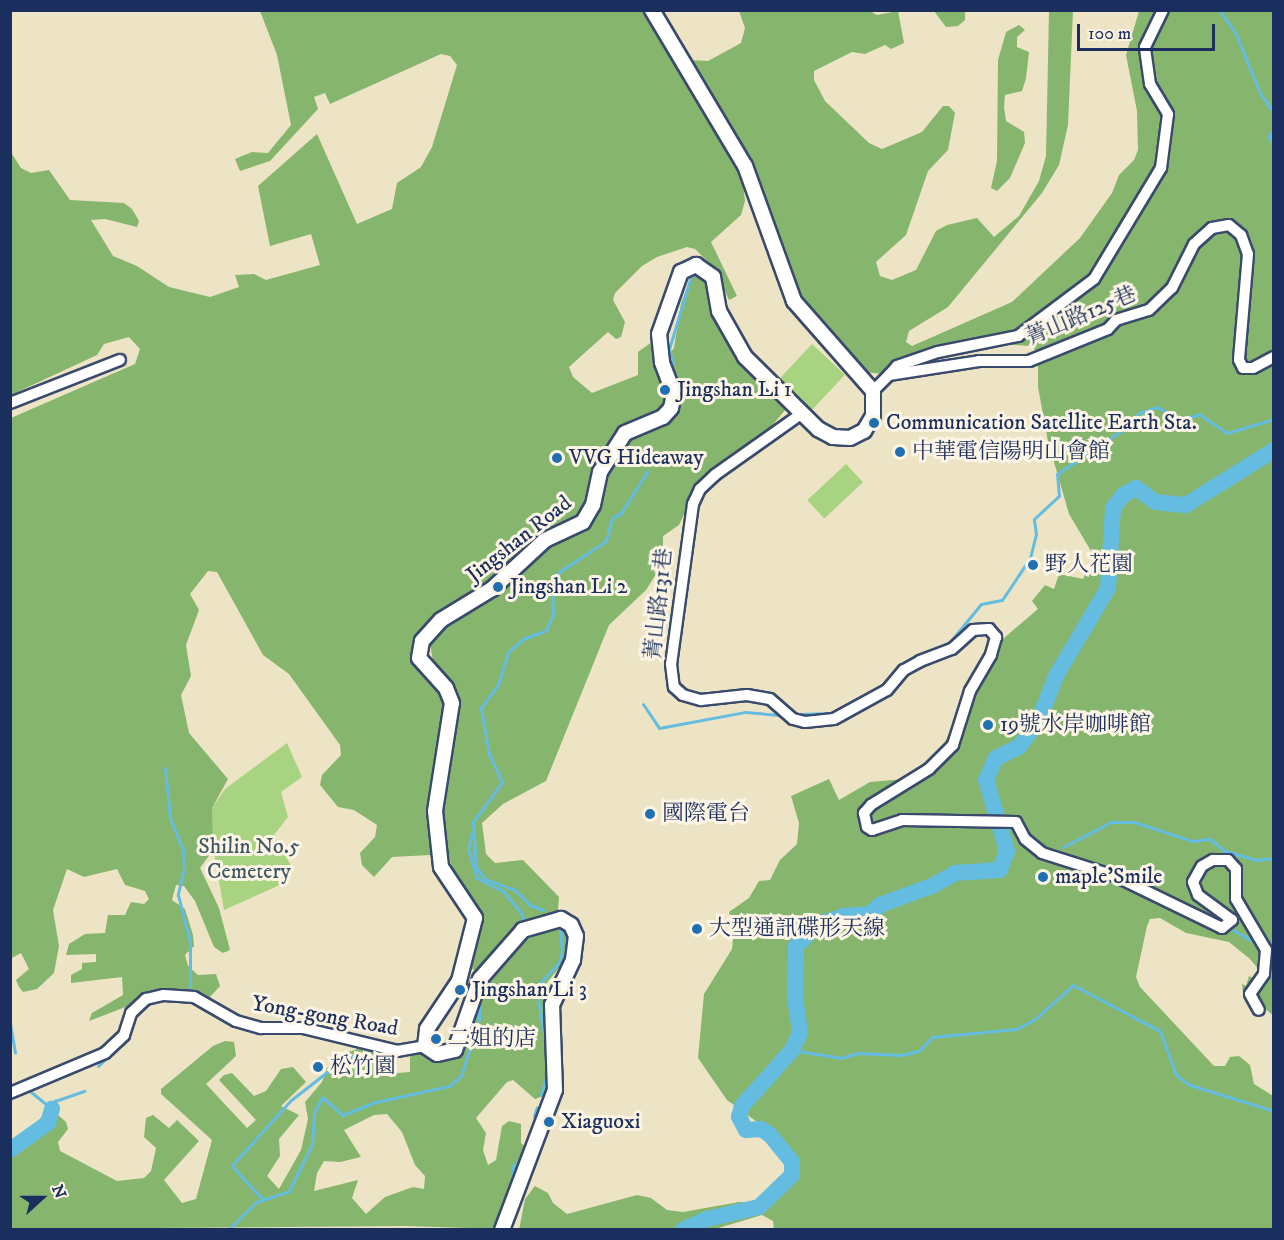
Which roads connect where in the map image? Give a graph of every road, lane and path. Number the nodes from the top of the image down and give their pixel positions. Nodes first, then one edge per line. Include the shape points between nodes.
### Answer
1 (652, 10) edge
2 (1162, 10) edge
3 (1274, 357) edge
4 (120, 360) dead end
5 (890, 375) junction
6 (873, 391) junction
7 (10, 403) edge
8 (801, 414) junction
9 (1259, 1010) dead end
10 (425, 1046) junction
11 (10, 1093) edge
12 (502, 1230) edge

1 - 6 street via 745,166 794,301
2 - 5 street via 1145,47 1150,84 1168,114 1161,168 1094,279 1018,336 938,352 897,366
3 - 5 street, 菁山路125巷 via 1253,368 1243,368 1239,360 1248,254 1241,235 1229,225 1212,228 1194,244 1172,288 1149,310 1116,320 1097,334 1029,361 979,361
4 - 7 street
5 - 6 street
6 - 8 street, Jingshan Road via 873,416 864,431 850,438 833,437
8 - 9 street, 菁山路131巷 via 715,475 700,489 693,504 671,664 674,687 683,695 701,700 747,695 770,699 793,719 805,722 834,719 887,690 904,670 952,649 973,630 989,629 996,637 991,656 970,691 953,745 929,769 864,813 867,827 872,830 903,820 1016,822 1025,839 1042,853 1115,876 1222,927 1232,920 1198,895 1193,882 1202,866 1213,860 1228,860 1236,869 1236,899 1266,950 1264,974 1250,993
8 - 10 street, Jingshan Road via 745,357 719,311 712,277 696,265 681,272 659,334 662,362 674,394 672,408 663,417 626,433 600,472 593,505 583,522 545,540 492,589 441,620 422,641 419,658 439,678 452,703 435,811 441,867 475,918 459,981 427,1029
10 - 11 street, Yong-gong Road via 397,1051 303,1028 261,1028 236,1021 194,997 164,995 146,999 131,1013 124,1035 105,1053
10 - 12 street via 437,1054 455,1050 480,979 523,930 555,920 566,922 576,936 573,960 552,1005 557,1076 548,1114 542,1120 536,1146

